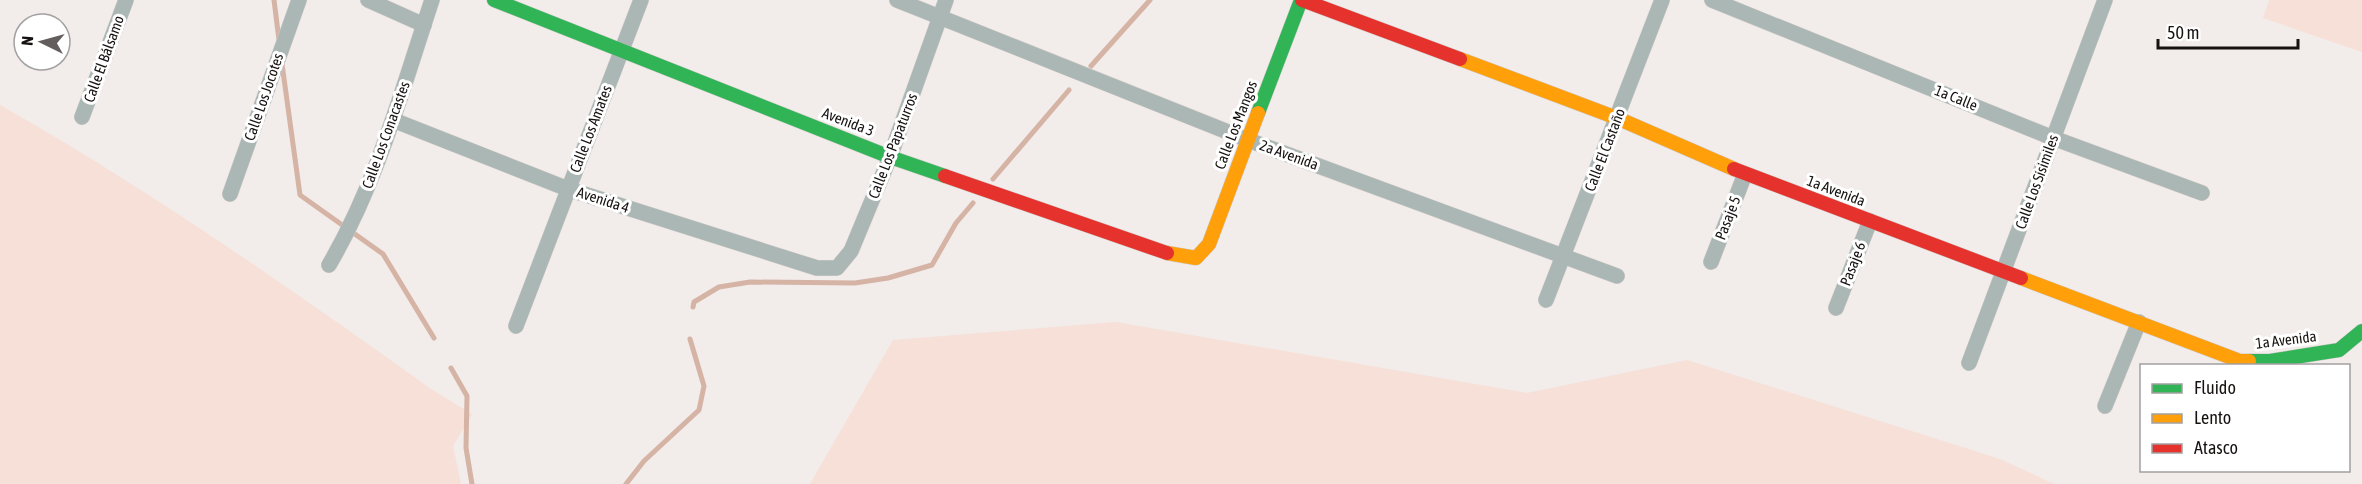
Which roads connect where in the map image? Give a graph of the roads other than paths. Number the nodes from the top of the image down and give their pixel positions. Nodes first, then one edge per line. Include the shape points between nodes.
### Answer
1 (126, 0) edge
2 (299, 0) edge
3 (368, 0) edge
4 (432, 0) edge
5 (494, 0) edge
6 (641, 0) edge
7 (897, 0) edge
8 (946, 0) edge
9 (1301, 0) edge
10 (1662, 0) edge
11 (1712, 0) edge
12 (2105, 0) edge
13 (940, 17) junction
14 (424, 25) junction
15 (621, 51) junction
16 (82, 117) dead end
17 (1617, 118) junction
18 (393, 120) junction
19 (2053, 138) junction
20 (1248, 140) junction
21 (890, 157) junction
22 (1745, 174) junction
23 (568, 189) junction
24 (2202, 193) dead end
25 (230, 194) dead end
26 (1869, 221) junction
27 (1563, 256) junction
28 (1196, 258) joint
29 (1711, 262) dead end
30 (329, 265) dead end
31 (817, 268) joint
32 (2003, 272) junction
33 (1617, 276) dead end
34 (1546, 300) dead end
35 (1836, 308) dead end
36 (2139, 322) junction
37 (516, 326) dead end
38 (2362, 331) edge
39 (1969, 363) dead end
40 (2105, 406) dead end

1 - 16 street, Calle El Bálsamo
2 - 25 street, Calle Los Jocotes
3 - 14 street
4 - 14 street, Calle Los Conacastes
5 - 15 street, Avenida 3
6 - 15 street, Calle Los Amates
7 - 13 street, 2a Avenida
8 - 13 street, Calle Los Papaturros
9 - 17 street, 1a Avenida
9 - 20 street, Calle Los Mangos
10 - 17 street, Calle El Castaño
11 - 19 street, 1a Calle
12 - 19 street, Calle Los Sisimiles
13 - 20 street, 2a Avenida
13 - 21 street, Calle Los Papaturros
14 - 18 street, Calle Los Conacastes
15 - 21 street, Avenida 3
15 - 23 street, Calle Los Amates
17 - 22 street, 1a Avenida
17 - 27 street, Calle El Castaño
18 - 23 street, Avenida 4
18 - 30 street, Calle Los Conacastes via 355,218
19 - 24 street, 1a Calle
19 - 32 street, Calle Los Sisimiles
20 - 27 street, 2a Avenida
20 - 28 street, Calle Los Mangos via 1209,244
21 - 28 street, Avenida 3 via 1177,257
21 - 31 street, Calle Los Papaturros via 851,251 837,268
22 - 26 street, 1a Avenida
22 - 29 street, Pasaje 5
23 - 31 street, Avenida 4
23 - 37 street, Calle Los Amates
26 - 32 street, 1a Avenida
26 - 35 street, Pasaje 6
27 - 33 street, 2a Avenida
27 - 34 street, Calle El Castaño
32 - 36 street, 1a Avenida
32 - 39 street, Calle Los Sisimiles
36 - 38 street, 1a Avenida via 2240,361 2270,361 2339,350
36 - 40 street

